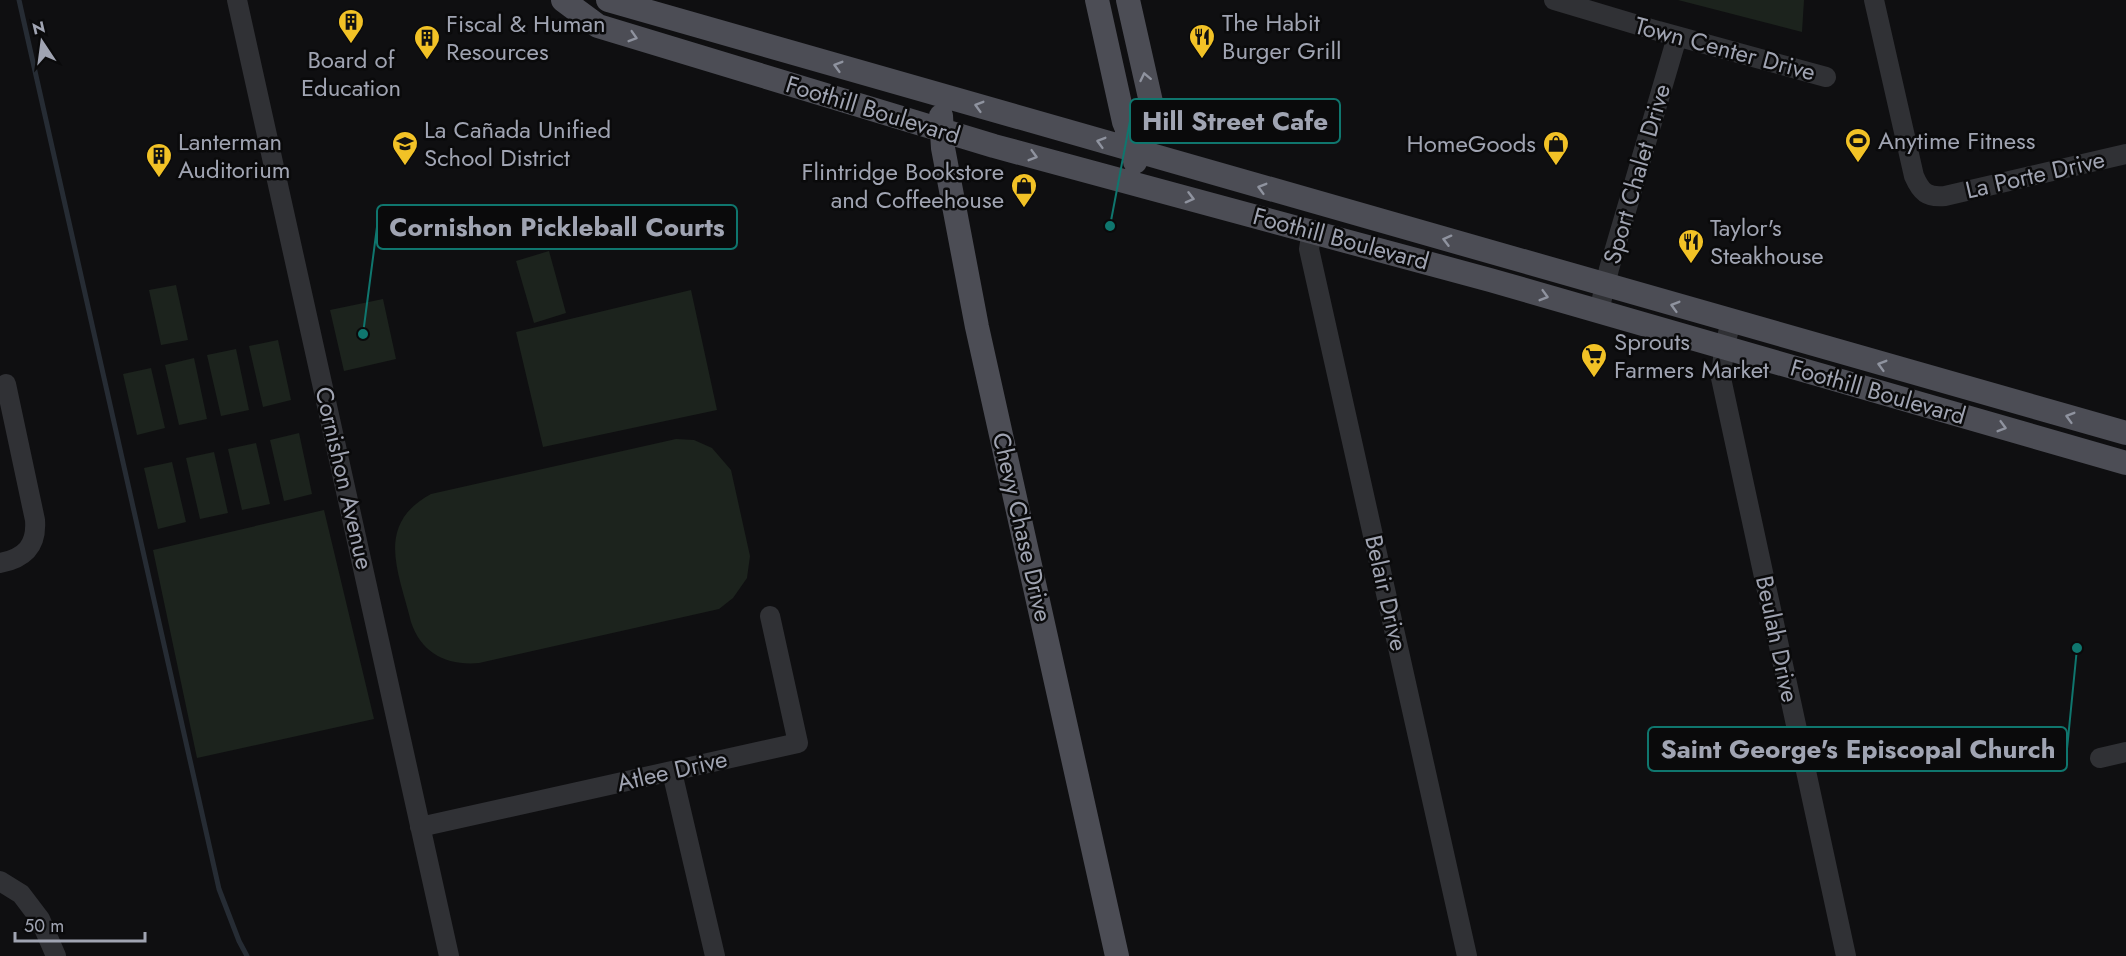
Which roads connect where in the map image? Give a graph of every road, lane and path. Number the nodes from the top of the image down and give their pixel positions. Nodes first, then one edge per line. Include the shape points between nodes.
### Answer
1 (237, 0) edge
2 (563, 0) edge
3 (590, 0) edge
4 (608, 0) edge
5 (1097, 0) edge
6 (1128, 0) edge
7 (1554, 0) edge
8 (1874, 0) edge
9 (1677, 37) junction
10 (1826, 77) dead end
11 (941, 95) junction
12 (941, 130) junction
13 (1136, 151) junction
14 (2126, 154) edge
15 (1133, 182) junction
16 (1318, 204) junction
17 (1312, 231) junction
18 (1605, 286) junction
19 (1599, 311) junction
20 (1731, 322) junction
21 (1724, 348) junction
22 (6, 384) dead end
23 (2126, 433) edge
24 (2126, 463) edge
25 (0, 563) edge
26 (770, 616) dead end
27 (2126, 752) edge
28 (2100, 758) dead end
29 (672, 772) junction
30 (420, 827) junction
31 (0, 881) edge
32 (56, 956) edge
33 (450, 956) edge
34 (715, 956) edge
35 (1117, 956) edge
36 (1467, 956) edge
37 (1846, 956) edge

1 - 30 street, Cornishon Avenue
2 - 3 main road, Foothill Boulevard
2 -> 12 main road, Foothill Boulevard via 598,27
11 -> 4 main road, Foothill Boulevard
5 - 13 main road via 1124,122
13 -> 6 main road via 1152,115
7 - 9 street, Town Center Drive
8 - 14 street, La Porte Drive via 1914,176 1925,192 1934,197 1945,196
9 - 10 street, Town Center Drive
9 - 18 street, Sport Chalet Drive
11 - 12 main road, Chevy Chase Drive
13 -> 11 main road, Foothill Boulevard
12 -> 15 main road, Foothill Boulevard
12 - 35 main road, Chevy Chase Drive via 977,327
13 - 15 main road
16 -> 13 main road, Foothill Boulevard
15 -> 17 main road, Foothill Boulevard
16 - 17 main road
18 -> 16 main road, Foothill Boulevard
17 -> 19 main road, Foothill Boulevard
17 - 36 street, Belair Drive via 1309,249
18 - 19 street, Sport Chalet Drive
20 -> 18 main road, Foothill Boulevard
19 - 21 main road, Foothill Boulevard
20 - 21 street, Beulah Drive
23 -> 20 main road, Foothill Boulevard
21 -> 24 main road, Foothill Boulevard
21 - 37 street, Beulah Drive via 1721,378
22 - 25 street via 36,534 27,551
26 - 29 street, Atlee Drive via 798,743
27 - 28 street
29 - 30 street, Atlee Drive
29 - 34 street
30 - 33 street, Cornishon Avenue
31 - 32 street via 21,894 40,919

